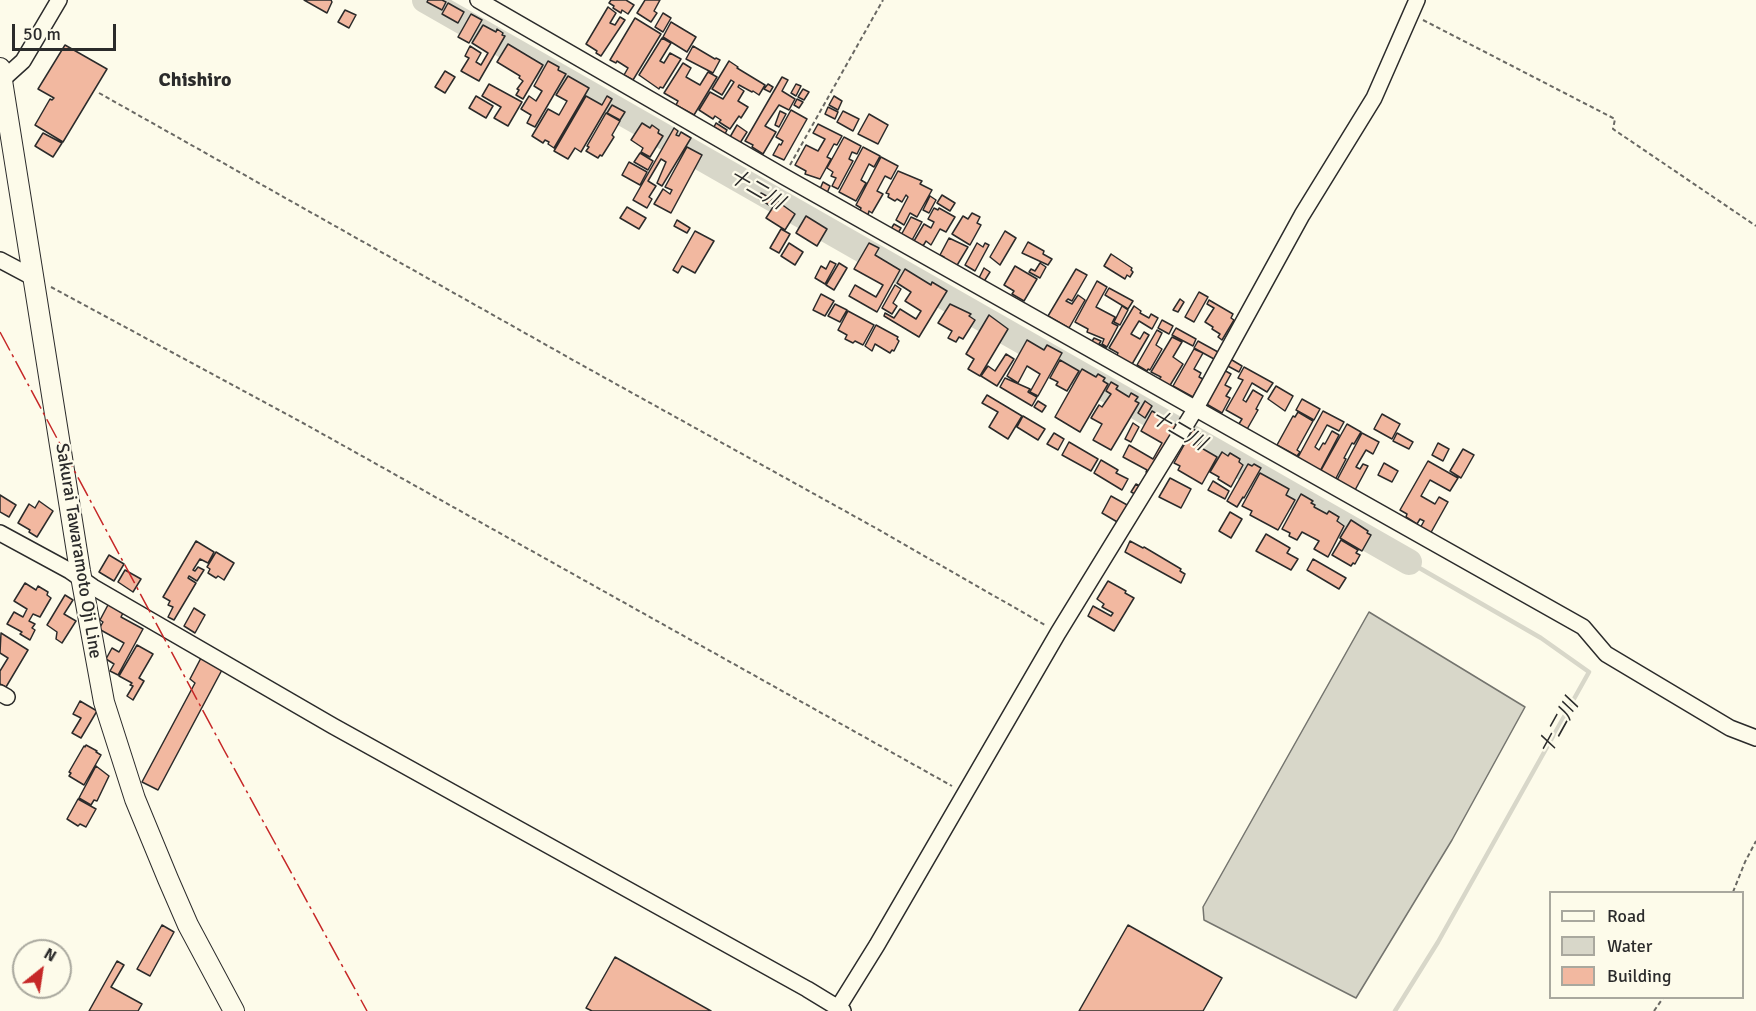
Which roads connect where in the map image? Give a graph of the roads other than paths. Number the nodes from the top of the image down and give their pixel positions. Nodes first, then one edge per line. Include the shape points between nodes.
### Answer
1 (58, 0) edge
2 (478, 0) edge
3 (1414, 7) edge
4 (1, 74) edge
5 (0, 260) edge
6 (34, 278) junction
7 (1196, 408) junction
8 (0, 533) edge
9 (82, 579) junction
10 (1756, 738) edge
11 (839, 1010) edge
12 (234, 1011) edge

1 - 4 street via 23,60
2 - 7 street
3 - 7 street via 1374,98 1302,215
4 - 6 main road, Sakurai Tawaramoto Oji Line
5 - 6 street
6 - 9 main road, Sakurai Tawaramoto Oji Line
7 - 10 street via 1583,627 1606,654 1730,728
7 - 11 street via 1059,633
8 - 9 street
9 - 11 street via 323,720
9 - 12 main road, Sakurai Tawaramoto Oji Line via 104,702 135,799 188,925

